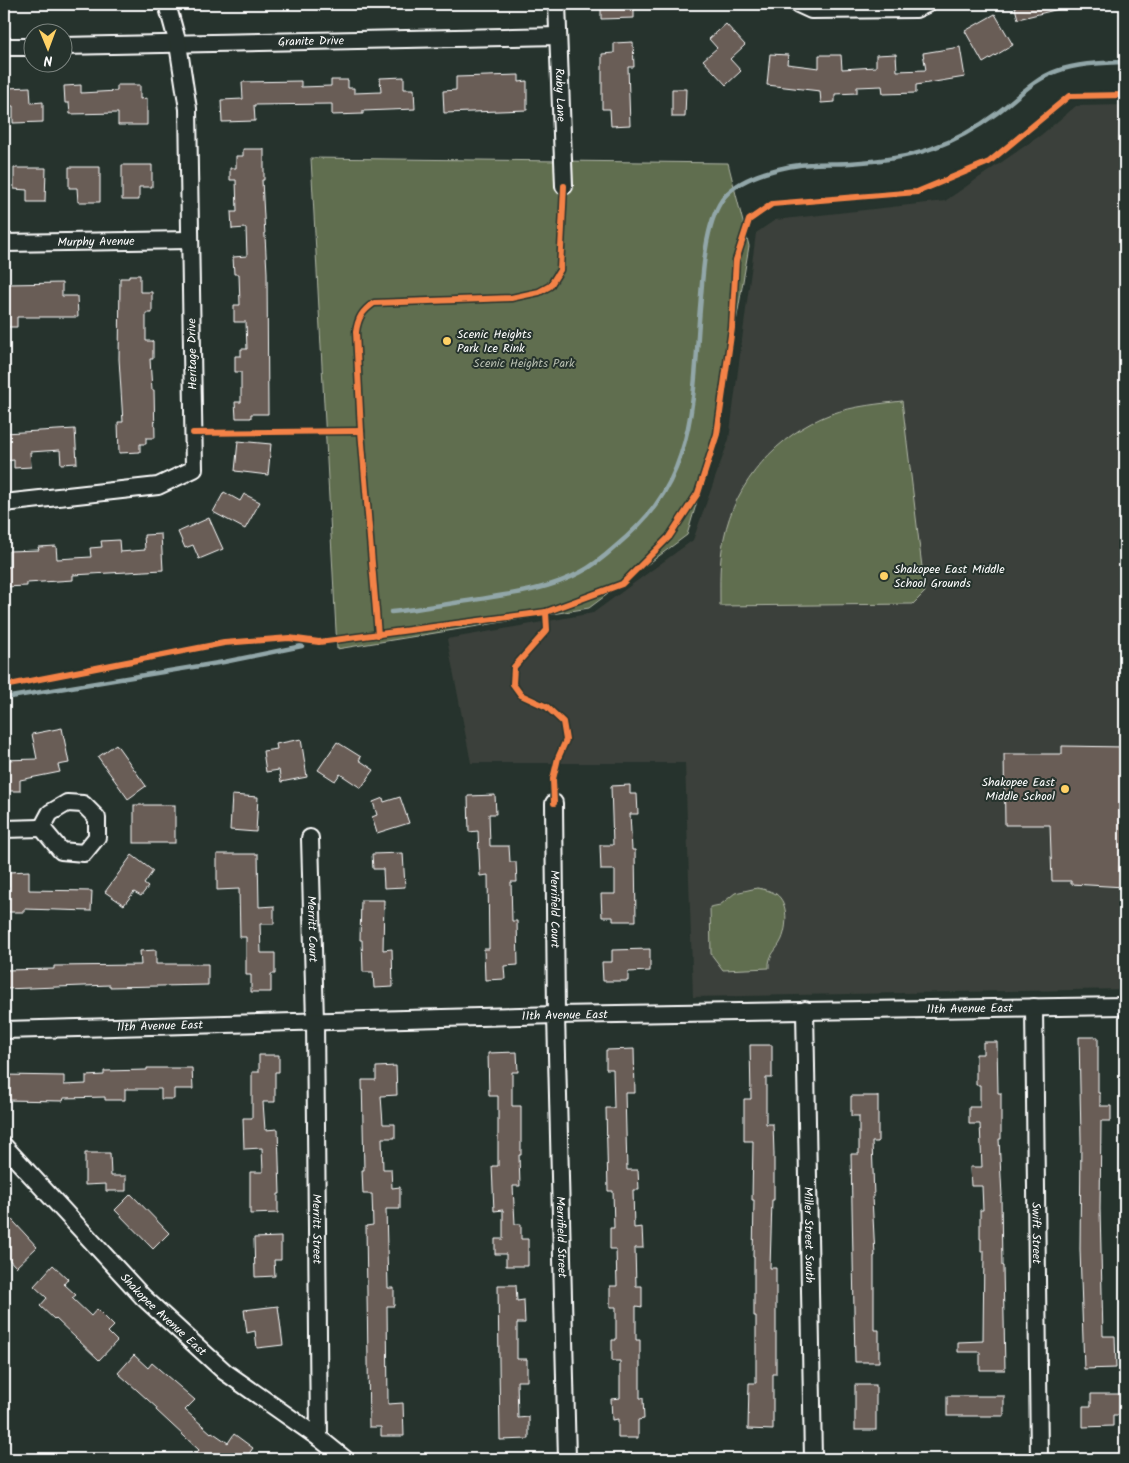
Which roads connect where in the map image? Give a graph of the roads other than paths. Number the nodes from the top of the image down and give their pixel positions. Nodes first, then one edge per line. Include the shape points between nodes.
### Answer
1 (167, 4) edge
2 (557, 4) edge
3 (798, 4) edge
4 (927, 4) edge
5 (558, 36) junction
6 (178, 44) junction
7 (22, 46) edge
8 (72, 46) edge
9 (4, 47) edge
10 (564, 186) dead end
11 (190, 240) junction
12 (4, 243) edge
13 (4, 503) edge
14 (554, 803) dead end
15 (42, 828) dead end
16 (4, 829) edge
17 (310, 838) dead end
18 (1125, 1006) edge
19 (1034, 1007) junction
20 (805, 1010) junction
21 (556, 1015) junction
22 (315, 1021) junction
23 (4, 1030) edge
24 (4, 1146) edge
25 (319, 1438) junction
26 (346, 1459) edge
27 (567, 1459) edge
28 (813, 1459) edge
29 (1039, 1459) edge

1 - 6 street, Heritage Drive
2 - 5 street, Ruby Lane
3 - 4 street via 811,10 916,9
5 - 6 street, Granite Drive
5 - 10 street, Ruby Lane
6 - 8 street, Granite Drive
6 - 11 street, Heritage Drive via 188,109
7 - 9 street
11 - 12 street, Murphy Avenue
11 - 13 street, Heritage Drive via 194,469 158,486
14 - 21 street, Merrifield Court
15 - 16 street
17 - 22 street, Merritt Court
18 - 19 street, 11th Avenue East
19 - 20 street, 11th Avenue East
19 - 29 street, Swift Street
20 - 21 street, 11th Avenue East
20 - 28 street, Miller Street South
21 - 22 street, 11th Avenue East
21 - 27 street, Merrifield Street
22 - 23 street, 11th Avenue East
22 - 25 street, Merritt Street
24 - 25 street, Shakopee Avenue East via 144,1297 225,1372
25 - 26 street, Shakopee Avenue East

